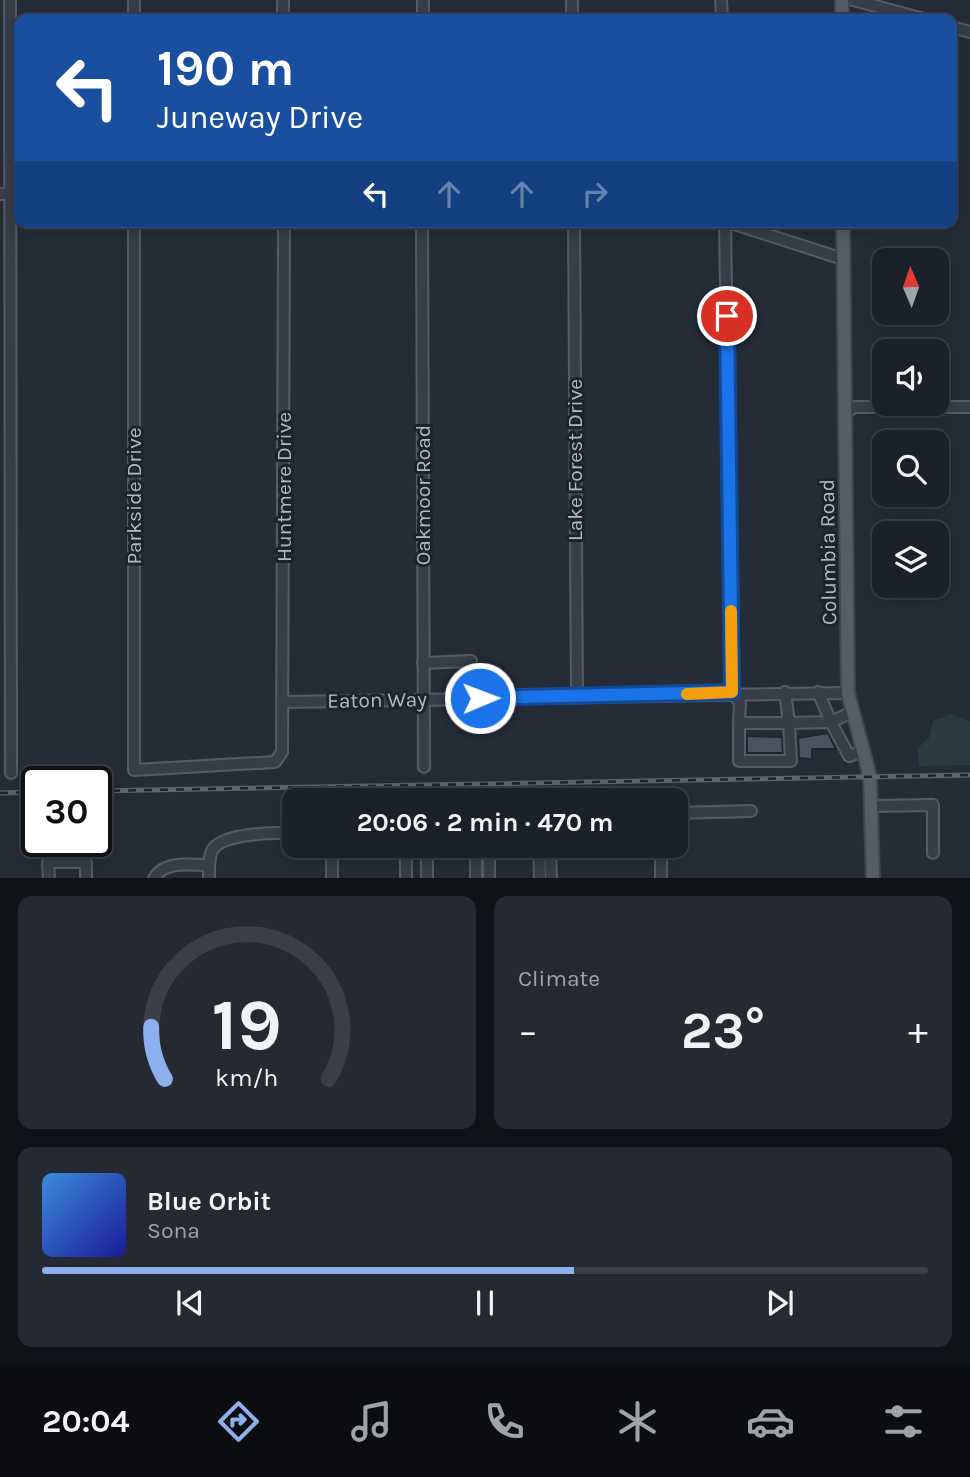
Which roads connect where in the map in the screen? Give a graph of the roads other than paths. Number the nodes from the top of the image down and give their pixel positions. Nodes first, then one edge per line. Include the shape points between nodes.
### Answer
1 (10, 0) edge
2 (853, 0) edge
3 (905, 14) edge
4 (10, 193) edge
5 (134, 228) edge
6 (284, 228) edge
7 (422, 228) edge
8 (574, 228) edge
9 (727, 228) edge
10 (746, 228) edge
11 (843, 228) edge
12 (843, 258) junction
13 (970, 407) edge
14 (846, 412) junction
15 (5, 505) edge
16 (471, 661) dead end
17 (423, 663) junction
18 (732, 692) junction
19 (785, 692) junction
20 (818, 692) junction
21 (848, 693) junction
22 (577, 697) junction
23 (423, 699) junction
24 (283, 702) junction
25 (852, 712) junction
26 (831, 722) junction
27 (739, 723) junction
28 (789, 723) junction
29 (864, 751) junction
30 (282, 752) joint
31 (424, 767) dead end
32 (11, 772) dead end
33 (872, 806) junction
34 (751, 811) dead end
35 (688, 813) edge
36 (282, 833) edge
37 (933, 853) dead end
38 (331, 858) edge
39 (406, 858) edge
40 (426, 858) edge
41 (476, 858) edge
42 (489, 858) edge
43 (539, 858) edge
44 (550, 858) edge
45 (661, 858) edge
46 (209, 865) junction
47 (49, 878) edge
48 (86, 878) edge
49 (155, 878) edge
50 (209, 878) edge
51 (332, 878) edge
52 (406, 878) edge
53 (427, 878) edge
54 (477, 878) edge
55 (489, 878) edge
56 (540, 878) edge
57 (551, 878) edge
58 (661, 878) edge
59 (873, 878) edge

1 - 4 street
2 - 3 street
4 - 15 street
5 - 30 street, Parkside Drive via 134,771 275,762
6 - 24 street, Huntmere Drive
7 - 17 street, Oakmoor Road
8 - 22 street, Lake Forest Drive
9 - 18 street
10 - 12 street
11 - 12 main road, Columbia Road
12 - 14 main road, Columbia Road
13 - 14 street via 855,407
14 - 21 main road, Columbia Road
15 - 32 street
16 - 17 street
17 - 23 street, Oakmoor Road
18 - 19 street, Eaton Way
18 - 22 street, Eaton Way
18 - 27 street via 740,703
19 - 20 street, Eaton Way
19 - 28 street
20 - 21 street, Eaton Way
20 - 26 street
21 - 25 main road, Columbia Road
22 - 23 street, Eaton Way
23 - 24 street, Eaton Way
23 - 31 street, Oakmoor Road
24 - 30 street, Huntmere Drive
25 - 26 street
25 - 29 main road, Columbia Road
26 - 28 street
26 - 29 street via 849,756
27 - 28 street
27 - 28 street via 739,761 791,761
29 - 33 main road, Columbia Road
33 - 37 street via 933,805
33 - 59 main road, Columbia Road
34 - 35 street
36 - 46 street via 222,841 212,849
38 - 51 street
39 - 52 street
40 - 53 street
41 - 54 street
42 - 55 street
43 - 56 street
44 - 57 street
45 - 58 street
46 - 49 street via 169,866
46 - 50 street
47 - 48 street via 48,862 86,862

